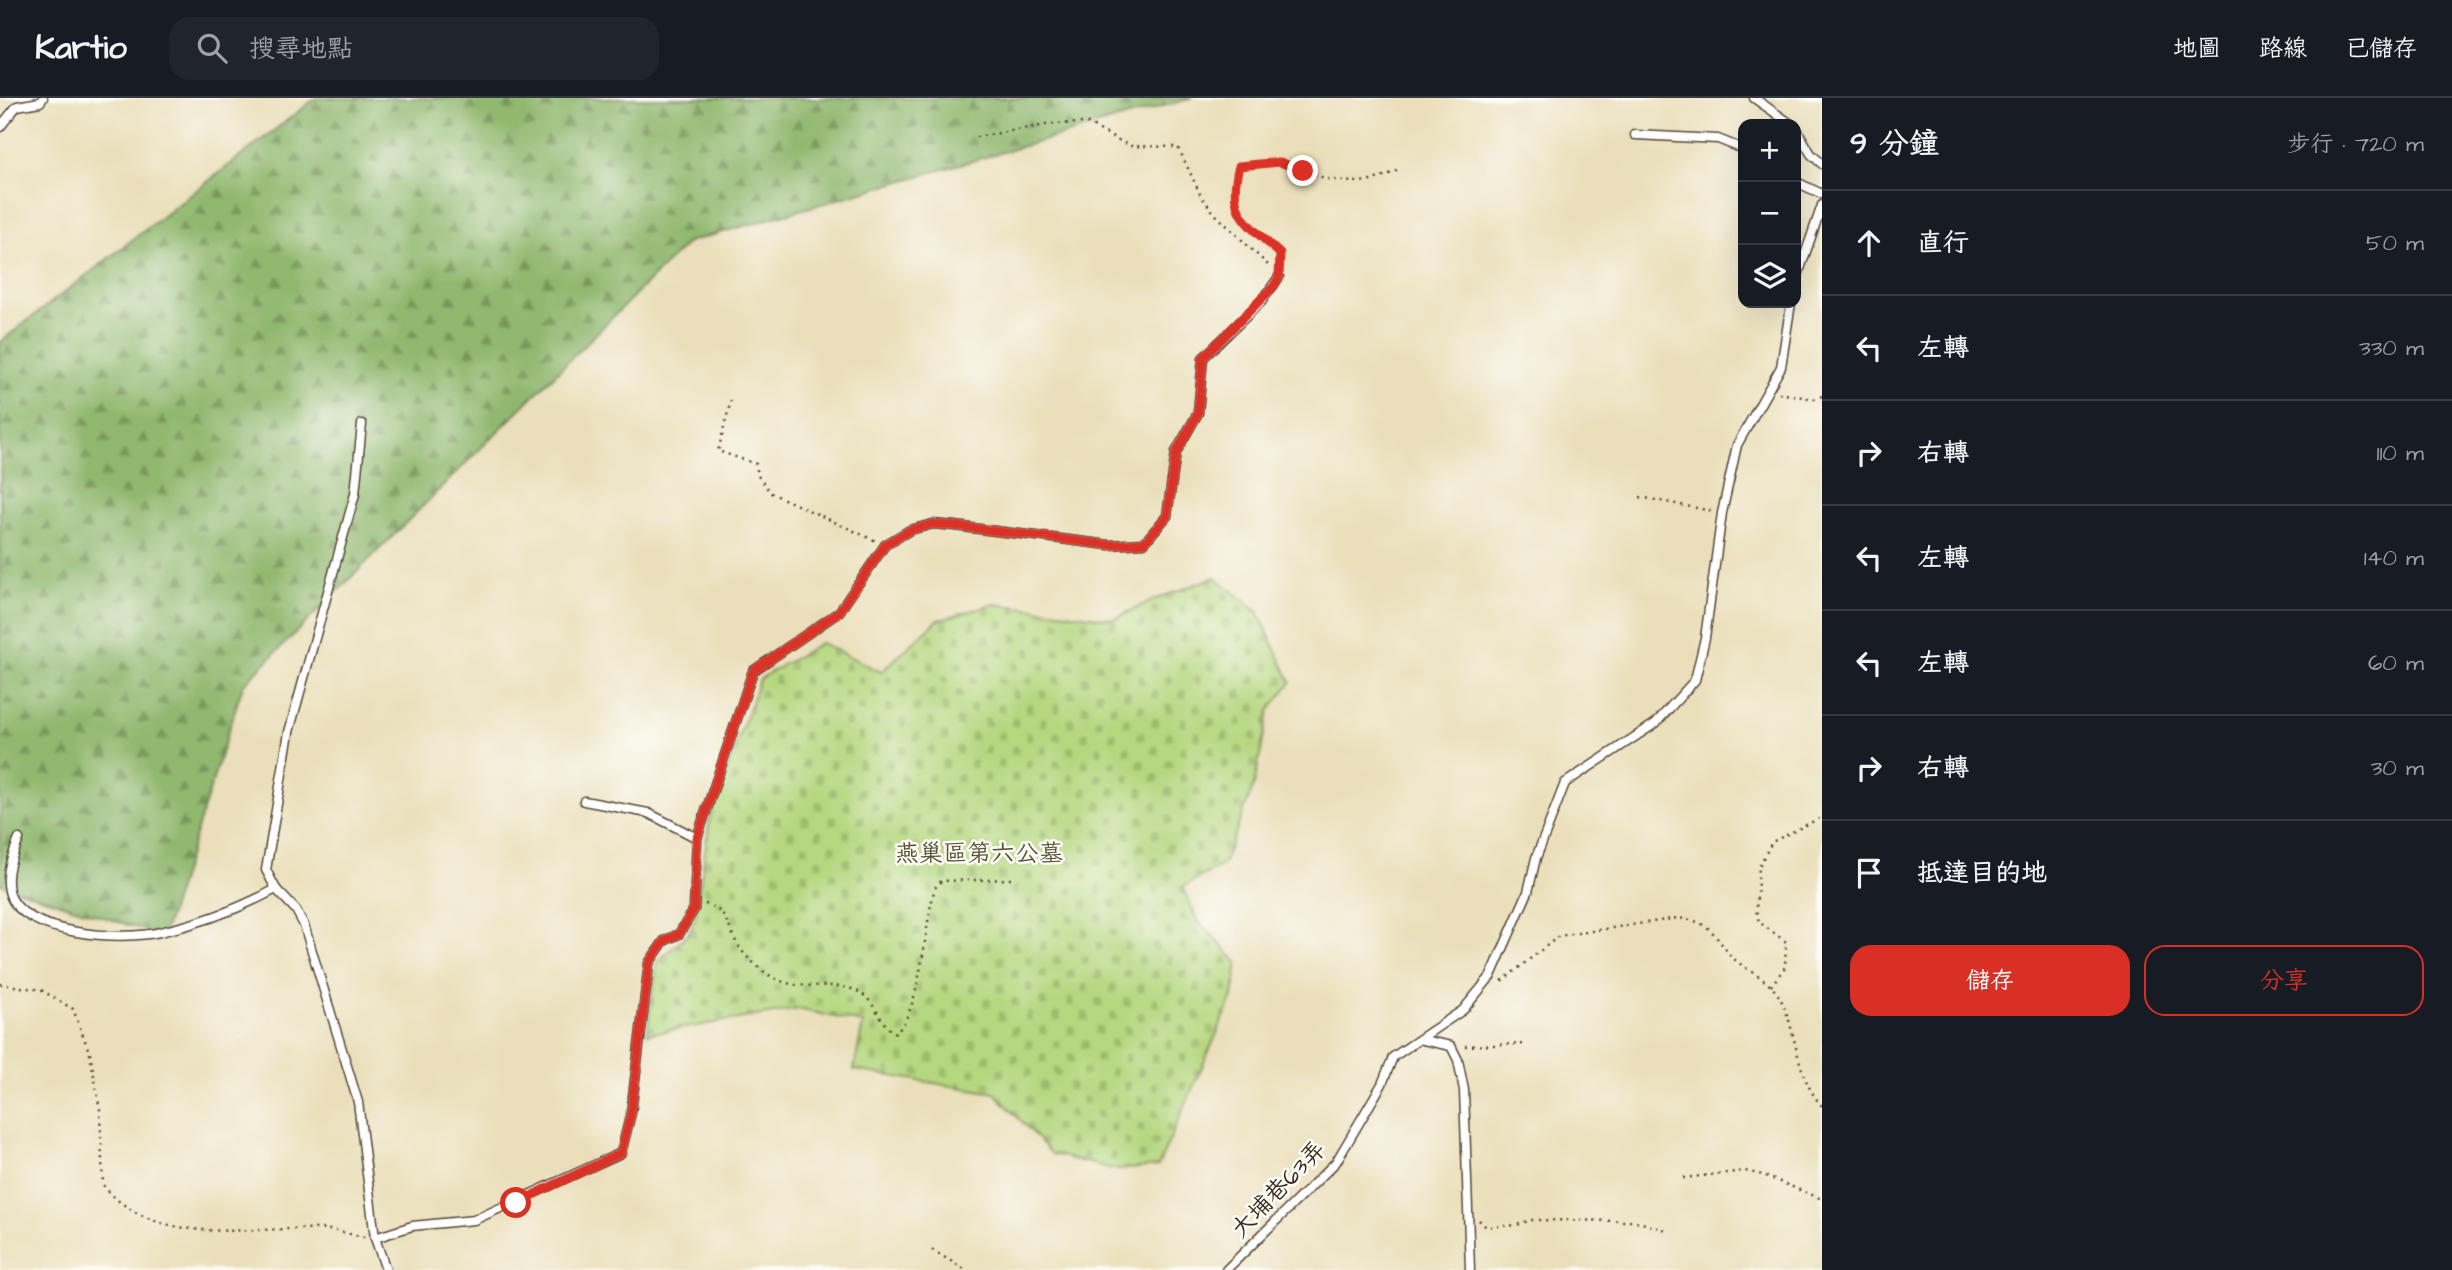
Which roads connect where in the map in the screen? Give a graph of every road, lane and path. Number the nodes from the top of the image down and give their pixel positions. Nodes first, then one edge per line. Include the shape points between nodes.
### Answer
1 (43, 98) edge
2 (1754, 98) edge
3 (1784, 119) edge
4 (0, 127) edge
5 (1635, 135) dead end
6 (976, 137) dead end
7 (1801, 137) edge
8 (1738, 147) edge
9 (1822, 164) edge
10 (1402, 170) dead end
11 (1801, 184) edge
12 (1822, 194) edge
13 (1822, 205) edge
14 (1801, 266) edge
15 (1279, 277) junction
16 (1790, 308) edge
17 (1769, 391) junction
18 (1822, 396) edge
19 (731, 400) dead end
20 (362, 424) dead end
21 (1640, 497) dead end
22 (1723, 513) junction
23 (885, 545) junction
24 (584, 801) dead end
25 (1822, 817) edge
26 (697, 838) junction
27 (19, 839) dead end
28 (1013, 879) dead end
29 (276, 889) junction
30 (694, 902) junction
31 (1501, 982) dead end
32 (0, 984) edge
33 (1771, 986) junction
34 (1423, 1040) junction
35 (1526, 1044) dead end
36 (1451, 1046) junction
37 (1822, 1106) edge
38 (1683, 1178) dead end
39 (1822, 1199) edge
40 (1468, 1211) junction
41 (1666, 1230) dead end
42 (375, 1238) junction
43 (932, 1250) dead end
44 (386, 1270) edge
45 (966, 1270) edge
46 (1226, 1270) edge
47 (1470, 1270) edge

1 - 4 lane via 17,106
2 - 3 lane
5 - 8 lane via 1718,139
6 - 15 path via 1051,124 1086,124 1130,146 1178,147 1201,196
7 - 9 lane
10 - 15 path via 1353,182 1280,162 1239,166 1234,186 1237,210 1280,254
11 - 12 lane
13 - 14 lane
15 - 23 lane via 1261,302 1203,358 1198,413 1176,453 1167,516 1144,543 1109,545 933,524 910,530
16 - 17 lane, 大埔巷63弄 via 1781,367
17 - 18 path via 1814,399
17 - 22 lane, 大埔巷63弄 via 1737,445
19 - 23 path via 719,451 756,464 758,476 771,493
20 - 29 lane via 355,494 289,732 266,870
21 - 22 path
22 - 34 lane, 大埔巷63弄 via 1695,680 1656,723 1565,783 1528,892 1491,976 1463,1010
23 - 26 lane via 839,612 753,671
24 - 26 lane via 648,813
25 - 33 path via 1772,842 1759,866 1759,922 1786,942 1785,967
26 - 30 lane
27 - 29 lane via 8,868 9,894 25,914 59,930 157,933 235,911
28 - 30 path via 941,881 934,888 921,963 907,1015 896,1033 888,1029 876,1005 852,989 785,984 763,971 740,948 723,913
29 - 42 lane via 304,925 352,1080
30 - 42 lane via 679,934 664,941 649,963 631,1113 621,1153 474,1220 412,1226
31 - 33 path via 1559,936 1678,918 1708,925 1733,958
32 - 42 path via 41,990 73,1009 90,1054 100,1109 103,1185 146,1219 206,1231 314,1228
33 - 37 path via 1781,1000 1809,1087
34 - 36 lane
34 - 46 lane, 大埔巷63弄 via 1393,1057 1336,1162
35 - 36 path
36 - 40 lane via 1464,1090
38 - 39 path via 1745,1171
40 - 41 path via 1486,1227 1531,1220 1635,1222
40 - 47 lane
42 - 44 lane
43 - 45 path

